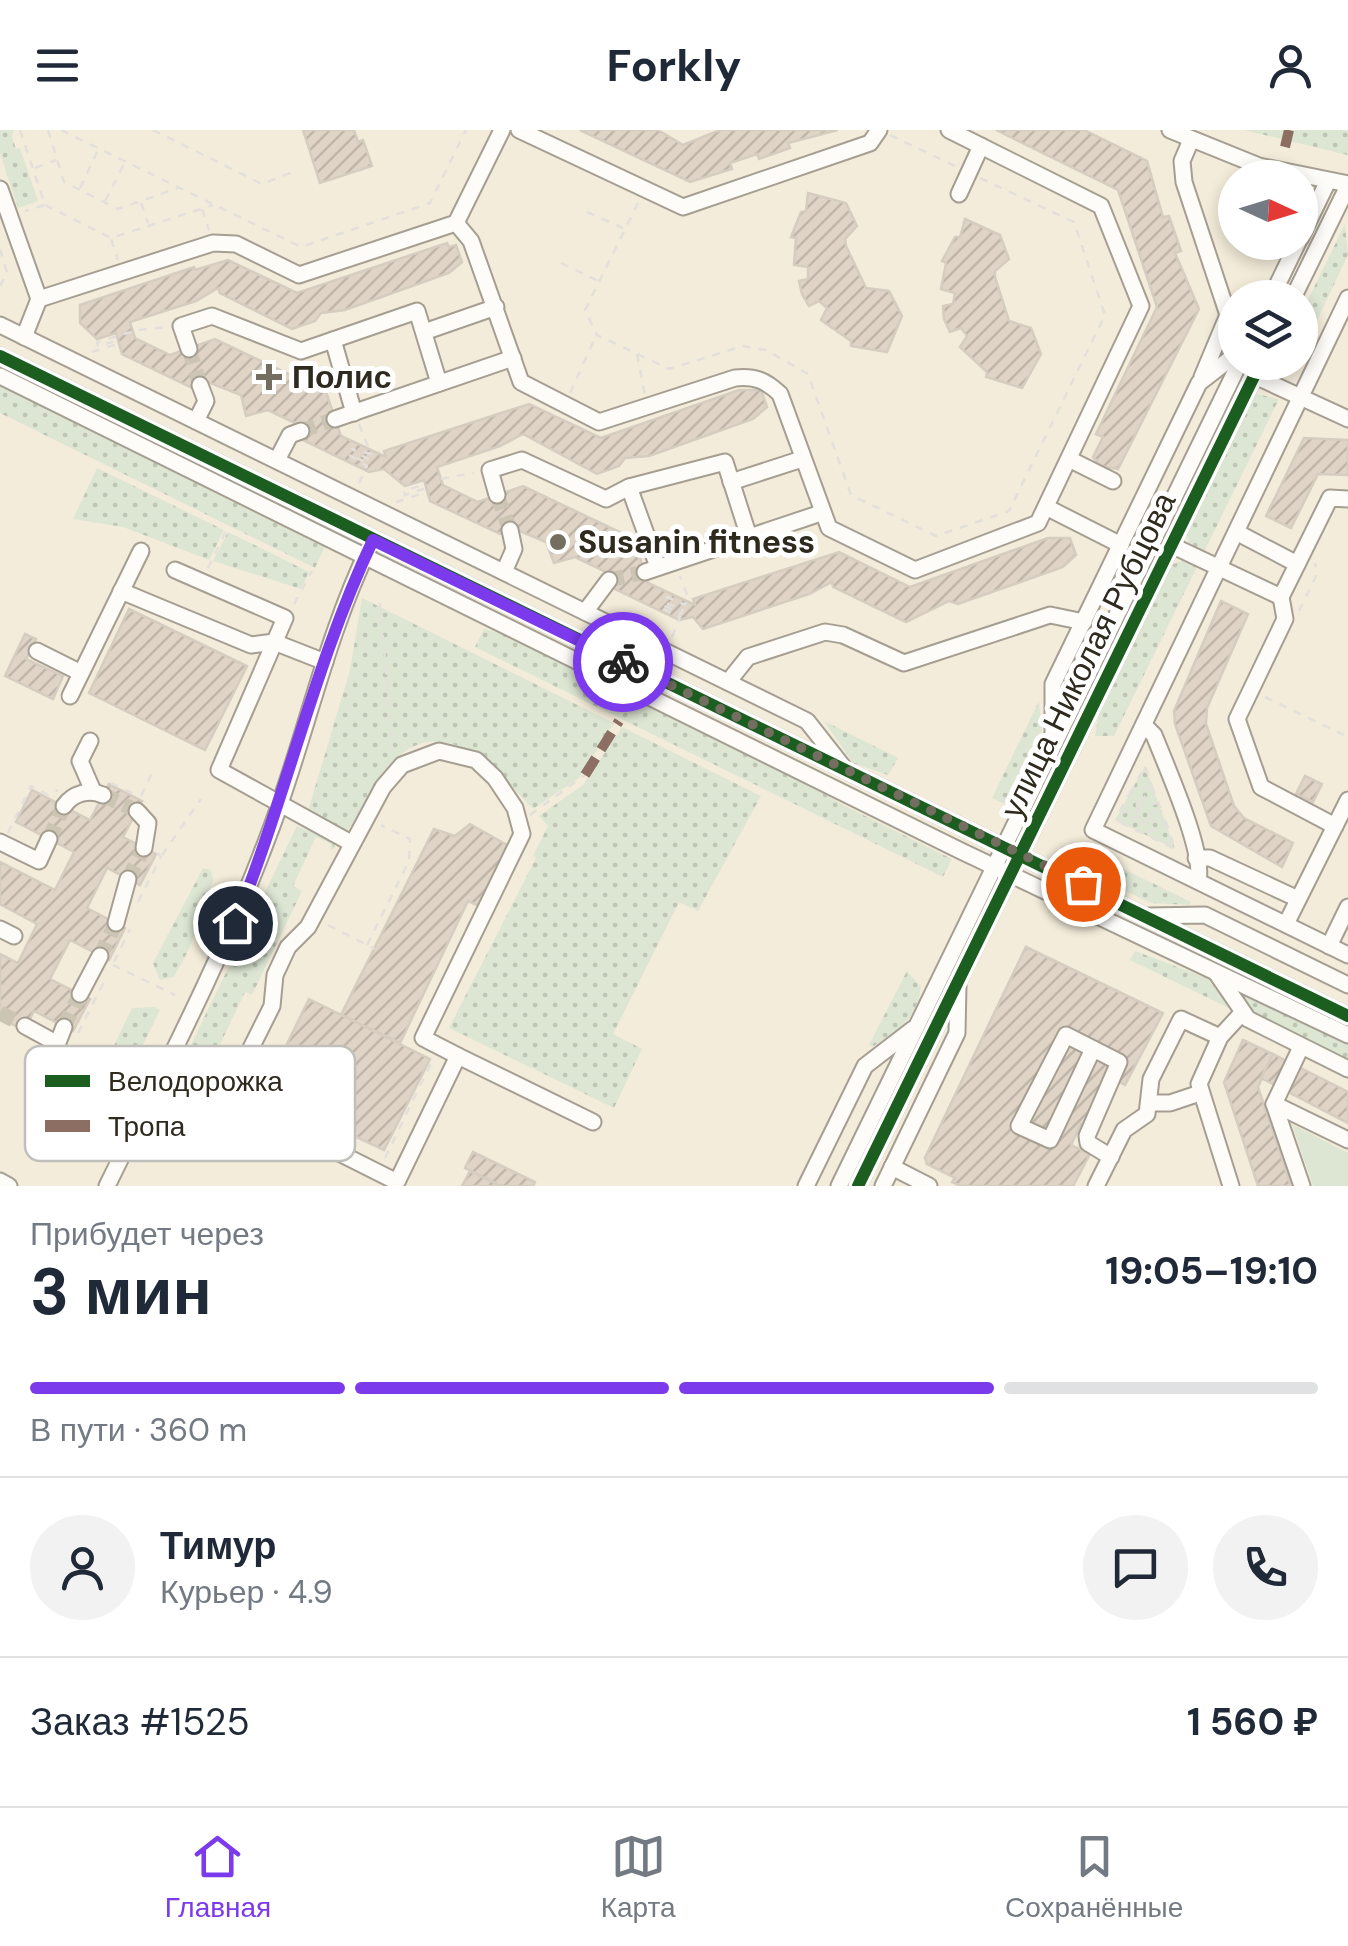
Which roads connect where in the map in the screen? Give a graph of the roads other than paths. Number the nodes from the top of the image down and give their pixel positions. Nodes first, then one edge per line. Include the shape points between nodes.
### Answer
1 (502, 130) edge
2 (519, 130) edge
3 (879, 130) edge
4 (949, 130) edge
5 (1170, 130) edge
6 (1190, 140) junction
7 (981, 146) junction
8 (1328, 182) junction
9 (1348, 185) edge
10 (959, 194) dead end
11 (1318, 202) edge
12 (4, 203) edge
13 (456, 224) junction
14 (1302, 280) edge
15 (1348, 298) edge
16 (39, 299) junction
17 (496, 307) junction
18 (0, 325) edge
19 (424, 332) junction
20 (24, 337) junction
21 (333, 340) junction
22 (189, 349) tunnel mouth
23 (0, 356) edge
24 (513, 358) junction
25 (1218, 369) edge
26 (0, 376) edge
27 (1231, 380) edge
28 (1253, 380) edge
29 (1274, 380) edge
30 (439, 383) junction
31 (1199, 384) junction
32 (200, 385) tunnel mouth
33 (1301, 399) junction
34 (354, 412) junction
35 (335, 419) tunnel mouth
36 (1348, 419) edge
37 (196, 421) junction
38 (300, 431) tunnel mouth
39 (802, 459) junction
40 (1068, 459) junction
41 (276, 460) junction
42 (1113, 481) dead end
43 (731, 482) junction
44 (630, 487) junction
45 (498, 495) tunnel mouth
46 (1348, 499) edge
47 (1046, 506) junction
48 (821, 513) junction
49 (510, 530) tunnel mouth
50 (1238, 533) junction
51 (749, 536) junction
52 (373, 540) junction
53 (1121, 545) junction
54 (1171, 545) junction
55 (140, 551) dead end
56 (366, 556) junction
57 (1297, 564) junction
58 (175, 570) dead end
59 (1220, 570) junction
60 (504, 572) junction
61 (609, 580) tunnel mouth
62 (121, 591) junction
63 (1281, 597) junction
64 (585, 612) junction
65 (1084, 622) junction
66 (274, 642) junction
67 (38, 651) dead end
68 (326, 662) junction
69 (81, 673) junction
70 (728, 682) junction
71 (70, 696) dead end
72 (1145, 726) junction
73 (90, 740) dead end
74 (1053, 747) junction
75 (846, 772) junction
76 (1348, 800) edge
77 (281, 803) junction
78 (64, 806) tunnel mouth
79 (139, 807) road end
80 (1335, 826) junction
81 (49, 839) dead end
82 (2, 842) edge
83 (351, 843) junction
84 (145, 846) tunnel mouth
85 (1005, 846) junction
86 (1022, 854) junction
87 (1196, 858) junction
88 (995, 866) junction
89 (1012, 874) junction
90 (128, 879) tunnel mouth
91 (1198, 881) junction
92 (1298, 899) junction
93 (1245, 904) junction
94 (1348, 906) edge
95 (1148, 916) junction
96 (124, 921) tunnel mouth
97 (1286, 924) junction
98 (1233, 929) junction
99 (1329, 946) junction
100 (1348, 955) edge
101 (106, 960) tunnel mouth
102 (1217, 974) junction
103 (1348, 985) edge
104 (958, 986) junction
105 (80, 994) tunnel mouth
106 (1242, 1013) junction
107 (1348, 1016) edge
108 (26, 1026) tunnel mouth
109 (916, 1026) junction
110 (70, 1031) tunnel mouth
111 (1348, 1035) edge
112 (1220, 1037) junction
113 (56, 1043) junction
114 (56, 1046) edge
115 (176, 1046) edge
116 (252, 1046) edge
117 (1301, 1047) junction
118 (1093, 1048) junction
119 (458, 1056) junction
120 (1348, 1069) edge
121 (1200, 1093) junction
122 (1151, 1103) junction
123 (1274, 1104) junction
124 (593, 1122) dead end
125 (1348, 1140) edge
126 (1110, 1156) junction
127 (355, 1160) edge
128 (120, 1161) edge
129 (892, 1168) junction
130 (0, 1182) edge
131 (9, 1186) edge
132 (107, 1186) edge
133 (806, 1186) edge
134 (839, 1186) edge
135 (858, 1186) edge
136 (883, 1186) edge
137 (930, 1186) edge
138 (1096, 1186) edge
139 (1231, 1186) edge
140 (1302, 1186) edge

1 - 13 street
2 - 3 street via 683,208 870,143
4 - 7 street
5 - 6 street
6 - 8 street
6 - 31 street via 1184,182 1228,315
7 - 10 street
7 - 40 street via 1102,206 1142,306
8 - 9 street
8 - 11 street
9 - 14 street
12 - 16 street
13 - 16 street via 299,275 236,244 213,243
13 - 17 street via 472,240
15 - 33 street
16 - 20 street
17 - 19 street
17 - 24 street
18 - 20 street
19 - 21 street via 417,312
19 - 30 street
20 - 37 street
21 - 22 street via 300,351 212,316 181,326
21 - 34 street
23 - 52 street
24 - 30 street
24 - 39 street via 521,382 599,422 752,376 780,394
25 - 31 street
26 - 56 street
27 - 74 street, улица Николая Рубцова
28 - 54 street, улица Николая Рубцова
29 - 33 street
30 - 34 street
31 - 53 street
32 - 37 street via 206,401
33 - 36 street
33 - 50 street
34 - 35 street
37 - 41 street
38 - 41 street via 290,435
39 - 43 street
39 - 48 street
40 - 42 street
40 - 47 street
41 - 60 street
43 - 44 street via 724,462
43 - 51 street
44 - 45 street via 606,499 522,460 490,470
44 - 51 street via 659,567
46 - 57 street via 1330,498
47 - 48 street via 1038,522 915,570 828,528
47 - 53 street
48 - 51 street
49 - 60 street via 514,549
50 - 57 street
50 - 59 street
52 - 56 street
52 - 75 street
53 - 65 street
54 - 59 street
54 - 86 street, улица Николая Рубцова
55 - 62 street
56 - 68 street
56 - 88 street
57 - 63 street
58 - 66 street via 285,618
59 - 63 street
59 - 72 street
60 - 64 street
61 - 64 street
62 - 66 street via 251,646
62 - 69 street
63 - 80 street via 1285,619 1238,726 1260,787
64 - 70 street
65 - 70 street via 1050,615 904,664 844,634 825,632 748,657
65 - 74 street via 1054,684
66 - 68 street
66 - 77 street via 219,770
67 - 69 street
68 - 77 street
69 - 71 street
70 - 75 street via 807,721
72 - 87 street via 1154,735
72 - 91 street via 1093,830
73 - 78 street via 80,761 98,793 76,795
74 - 85 street, улица Николая Рубцова
75 - 85 street
76 - 80 street
77 - 83 street
77 - 115 street via 235,923
79 - 84 street via 148,823
80 - 92 street
81 - 82 street via 38,861
83 - 116 street via 313,917 288,947 275,975 272,1006
83 - 119 street via 394,773 425,753 464,754 487,768 521,822 519,845 423,1038
85 - 86 street
85 - 88 street, улица Николая Рубцова
86 - 89 street, улица Николая Рубцова
86 - 95 street
87 - 91 street
87 - 92 street via 1210,858
88 - 89 street
88 - 109 street, улица Николая Рубцова
89 - 102 street
89 - 104 street, улица Николая Рубцова
90 - 96 street
91 - 93 street
92 - 97 street
93 - 97 street
93 - 98 street
94 - 99 street
95 - 98 street via 1193,912
95 - 107 street
97 - 99 street
98 - 103 street
99 - 100 street
101 - 105 street
102 - 106 street
102 - 111 street
104 - 129 street via 958,1033
104 - 135 street, улица Николая Рубцова
106 - 112 street
106 - 117 street
108 - 113 street
109 - 133 street via 865,1066
109 - 134 street, улица Николая Рубцова
110 - 113 street
112 - 121 street
112 - 122 street via 1182,1019 1151,1079
113 - 114 street
117 - 120 street
117 - 123 street
118 - 118 street via 1066,1035 1019,1126 1050,1140
118 - 126 street via 1119,1062 1086,1136
119 - 124 street
119 - 127 street via 397,1182
121 - 122 street
121 - 139 street
122 - 126 street via 1147,1114 1129,1122
123 - 125 street
123 - 140 street
126 - 138 street
128 - 132 street
129 - 136 street
129 - 137 street
130 - 131 street

